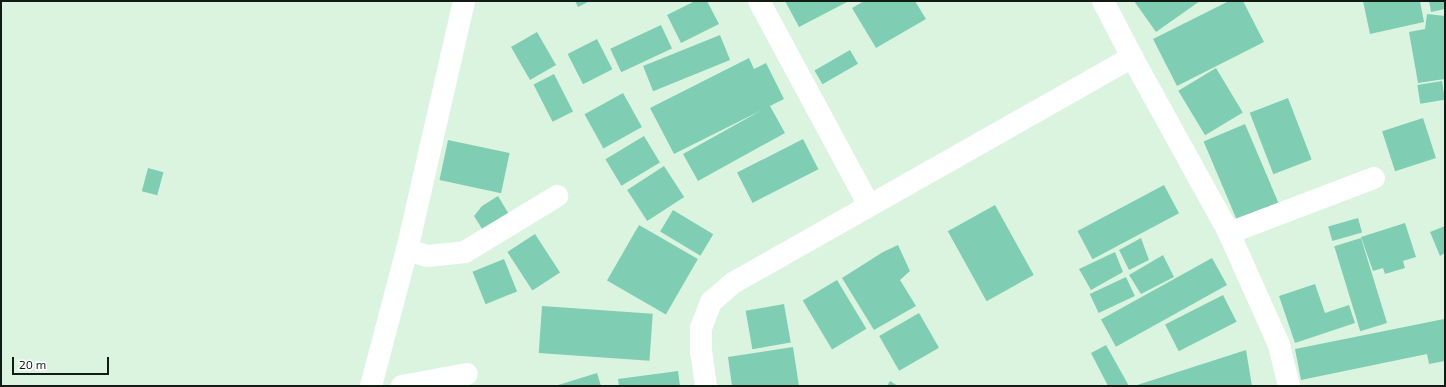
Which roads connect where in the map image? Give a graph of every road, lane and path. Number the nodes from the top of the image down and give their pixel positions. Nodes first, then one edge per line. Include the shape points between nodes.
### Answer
1 (464, 1) edge
2 (759, 1) edge
3 (1103, 1) edge
4 (1132, 57) junction
5 (1374, 178) dead end
6 (557, 196) dead end
7 (869, 205) junction
8 (1229, 233) junction
9 (407, 250) junction
10 (467, 374) dead end
11 (371, 386) edge
12 (402, 386) edge
13 (706, 386) edge
14 (1289, 386) edge

1 - 9 street
2 - 7 street
3 - 4 street
4 - 7 street
4 - 8 street
5 - 8 street
6 - 9 street via 465,252 428,256
7 - 13 street via 733,283 712,302 701,328 701,352
8 - 14 street via 1279,345
9 - 11 street
10 - 12 street

